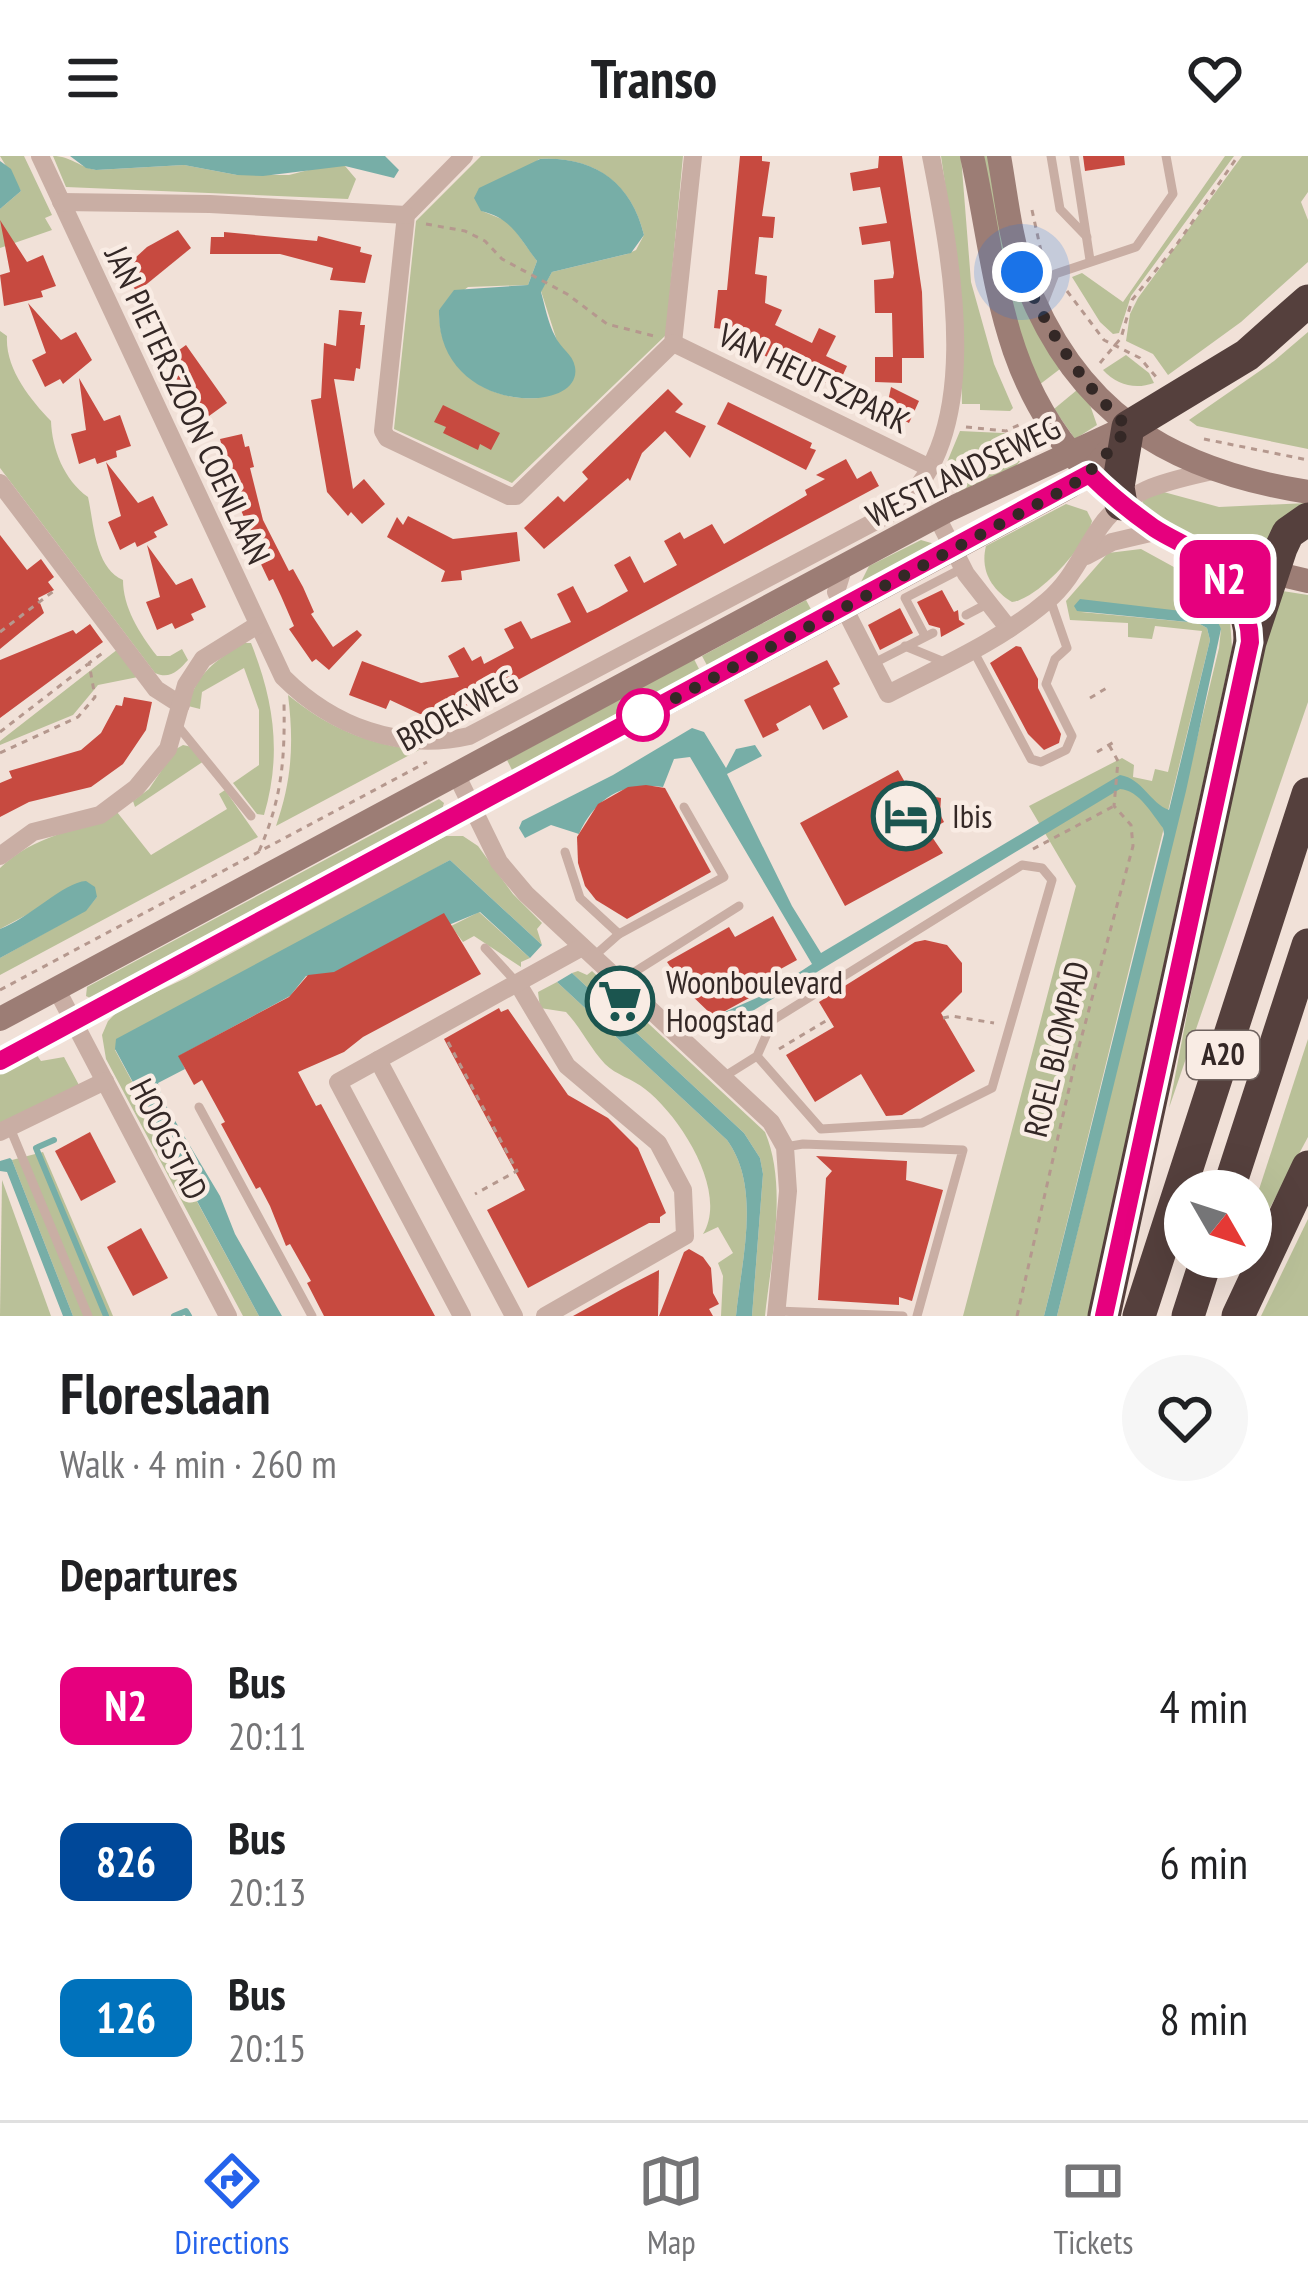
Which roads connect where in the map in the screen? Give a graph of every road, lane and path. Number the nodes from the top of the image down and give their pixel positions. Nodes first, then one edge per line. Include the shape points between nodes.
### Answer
1 (40, 156) edge
2 (464, 156) edge
3 (693, 156) edge
4 (932, 156) edge
5 (972, 156) edge
6 (999, 156) edge
7 (1051, 156) edge
8 (1074, 156) edge
9 (1166, 156) edge
10 (1238, 156) edge
11 (61, 202) junction
12 (406, 215) junction
13 (1087, 237) junction
14 (1090, 260) junction
15 (1308, 301) edge
16 (1040, 312) junction
17 (673, 343) junction
18 (1115, 346) junction
19 (1100, 364) dead end
20 (1169, 403) junction
21 (1020, 425) dead end
22 (946, 426) junction
23 (1128, 427) junction
24 (1308, 460) edge
25 (1080, 464) junction
26 (928, 467) junction
27 (1212, 471) junction
28 (0, 483) edge
29 (1308, 492) edge
30 (1120, 504) junction
31 (937, 517) junction
32 (1308, 519) edge
33 (1159, 531) junction
34 (1086, 556) junction
35 (1205, 557) junction
36 (958, 558) junction
37 (843, 569) junction
38 (1273, 573) junction
39 (71, 578) junction
40 (1308, 580) edge
41 (1050, 599) junction
42 (987, 604) junction
43 (844, 609) junction
44 (966, 615) dead end
45 (256, 626) junction
46 (1010, 629) junction
47 (0, 632) edge
48 (120, 640) junction
49 (1250, 642) junction
50 (905, 646) junction
51 (973, 650) junction
52 (89, 663) junction
53 (872, 664) junction
54 (947, 664) junction
55 (283, 677) junction
56 (1110, 686) dead end
57 (1090, 698) dead end
58 (179, 715) junction
59 (0, 732) edge
60 (469, 736) junction
61 (0, 752) edge
62 (1097, 752) dead end
63 (456, 774) junction
64 (1308, 794) edge
65 (473, 806) junction
66 (684, 807) dead end
67 (251, 816) dead end
68 (259, 851) junction
69 (566, 853) dead end
70 (0, 856) edge
71 (739, 906) dead end
72 (619, 934) junction
73 (1308, 945) edge
74 (485, 948) dead end
75 (587, 952) junction
76 (518, 984) junction
77 (623, 984) junction
78 (0, 990) edge
79 (57, 990) junction
80 (943, 1018) dead end
81 (0, 1019) edge
82 (829, 1019) dead end
83 (1012, 1019) junction
84 (74, 1021) junction
85 (440, 1027) junction
86 (757, 1057) junction
87 (378, 1060) junction
88 (0, 1061) edge
89 (724, 1076) junction
90 (105, 1081) junction
91 (199, 1106) dead end
92 (5, 1130) edge
93 (785, 1148) junction
94 (1308, 1167) edge
95 (1235, 1170) edge
96 (463, 1200) dead end
97 (1200, 1278) edge
98 (777, 1313) edge
99 (225, 1315) edge
100 (88, 1316) edge
101 (312, 1316) edge
102 (462, 1316) edge
103 (514, 1316) edge
104 (545, 1316) edge
105 (903, 1316) edge
106 (917, 1316) edge
107 (1017, 1316) edge
108 (1104, 1316) edge
109 (1139, 1316) edge
110 (1188, 1316) edge
111 (1238, 1316) edge

1 - 11 street, JAN PIETERSZOON COENLAAN
2 - 12 street
3 - 17 street, VAN HEUTSZPARK
4 - 22 street, BROEKWEG via 956,362
5 - 25 main road via 1011,347 1040,411
6 - 16 main road via 1022,272
7 - 13 lane via 1060,209
8 - 13 lane
9 - 14 lane via 1173,194 1136,247
10 - 18 path via 1132,300
11 - 12 street
11 - 45 street, JAN PIETERSZOON COENLAAN
12 - 17 path via 465,230 607,324
12 - 17 street, VAN HEUTSZPARK via 383,430 488,486 516,496
13 - 14 lane
14 - 16 lane via 1055,274
15 - 20 highway via 1247,355
16 - 23 main road via 1082,378
17 - 26 street, VAN HEUTSZPARK
18 - 19 path
18 - 20 path via 1147,364
20 - 23 highway
20 - 24 path via 1191,436
21 - 22 path
22 - 26 street, BROEKWEG
23 - 25 main road, WESTLANDSEWEG
23 - 27 main road
23 - 30 highway
25 - 30 main road
25 - 31 main road, WESTLANDSEWEG
25 - 36 main road, WESTLANDSEWEG
26 - 60 street, BROEKWEG via 910,499 890,513
27 - 29 main road
27 - 30 street via 1151,485
28 - 39 street
30 - 33 main road
30 - 34 street
31 - 36 street
31 - 37 main road, WESTLANDSEWEG
32 - 38 highway via 1288,533
33 - 34 street
33 - 35 main road
34 - 41 street
35 - 38 main road
35 - 49 highway via 1242,602
36 - 42 street
36 - 43 main road, WESTLANDSEWEG
36 - 50 lane via 905,598 929,634
37 - 43 street via 836,592
37 - 63 main road, WESTLANDSEWEG
38 - 40 main road
38 - 49 highway, A20
39 - 47 path
39 - 48 street
41 - 46 street
41 - 51 lane via 1067,648 1046,684 1072,736 1066,750 1031,760
42 - 44 lane
42 - 46 street
43 - 53 street
43 - 65 main road, WESTLANDSEWEG
45 - 55 street, JAN PIETERSZOON COENLAAN
45 - 58 street via 203,659
46 - 51 street
48 - 52 path
48 - 58 street
49 - 108 highway, A20
50 - 53 lane
50 - 54 lane
51 - 54 street
52 - 59 path
52 - 61 path via 95,697 79,717
53 - 54 street via 888,694
55 - 60 street, JAN PIETERSZOON COENLAAN via 358,728 426,742
55 - 68 path via 285,765
56 - 57 path
58 - 67 lane
58 - 70 street via 153,771 121,801 100,815 33,832
60 - 68 path, BROEKWEG
62 - 107 path, ROEL BLOMPAD via 1112,744 1114,801 1131,825 1132,846
63 - 65 street
63 - 79 main road, WESTLANDSEWEG
64 - 109 highway, A20
65 - 75 street via 499,862
65 - 84 main road, WESTLANDSEWEG
66 - 72 lane via 724,877
68 - 78 path, BROEKWEG
69 - 72 lane via 580,898
71 - 77 lane
72 - 75 lane
73 - 95 highway, A20
74 - 76 lane
75 - 76 street
75 - 77 street
76 - 85 street
76 - 104 street via 567,1066 658,1143 683,1190 685,1236
77 - 89 street
79 - 81 main road, WESTLANDSEWEG
79 - 84 street, HOOGSTAD
80 - 83 path
82 - 86 path
83 - 86 lane via 992,1088 922,1123 821,1129
83 - 86 lane via 1051,894 1052,880 1033,865 773,1020
84 - 88 main road, WESTLANDSEWEG
84 - 90 street, HOOGSTAD
85 - 87 street
85 - 96 path via 517,1171
86 - 89 lane
87 - 102 street via 338,1082
87 - 103 street
89 - 93 street
90 - 92 street
90 - 99 street, HOOGSTAD
91 - 101 lane
92 - 100 lane
93 - 98 street
93 - 106 lane via 963,1150
94 - 111 highway
97 - 110 highway
98 - 105 lane

